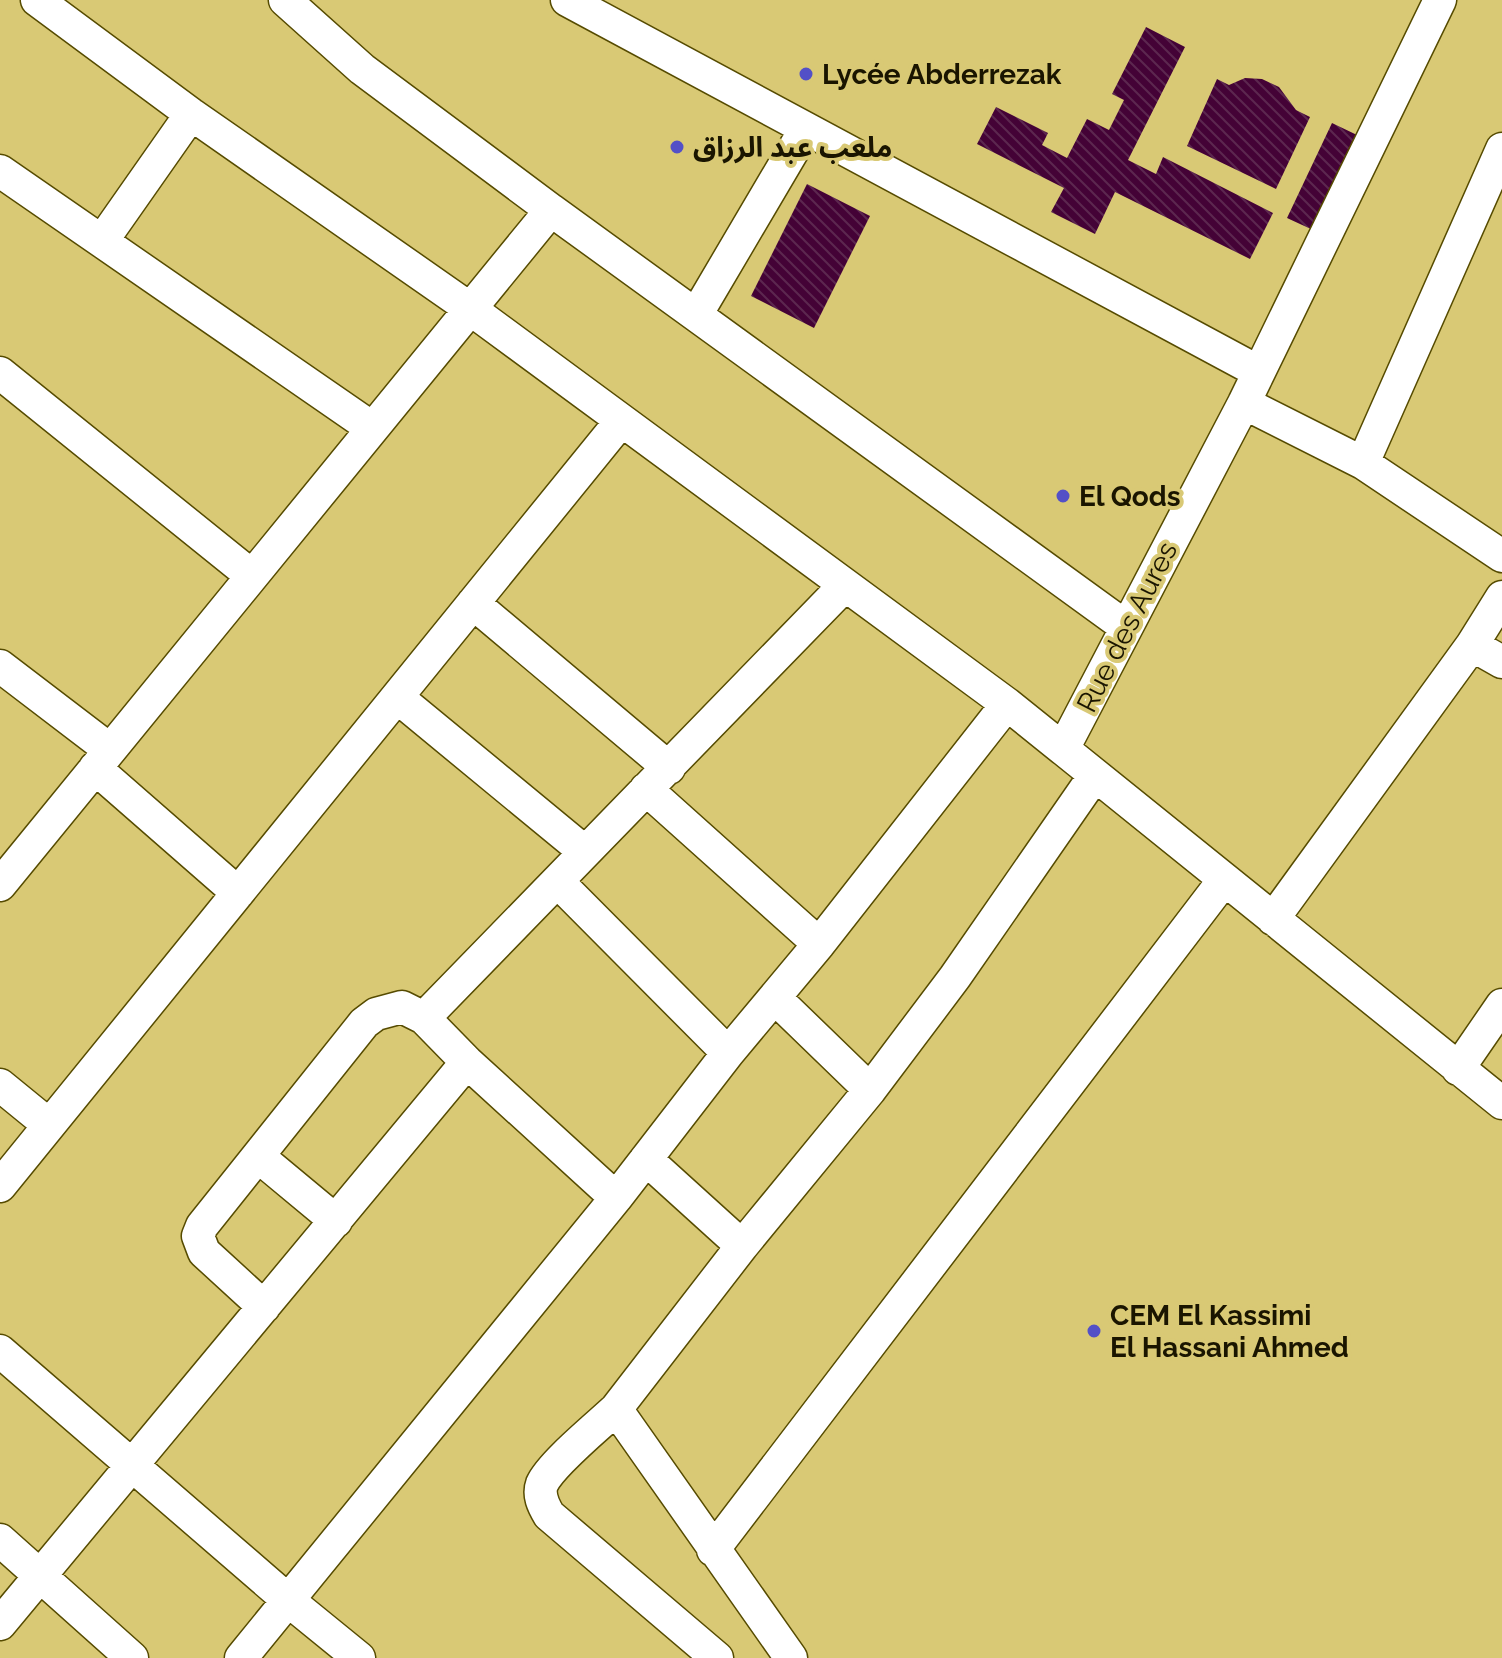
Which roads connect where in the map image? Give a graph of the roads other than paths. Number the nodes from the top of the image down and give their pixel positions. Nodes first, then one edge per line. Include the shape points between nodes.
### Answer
1 (37, 0) edge
2 (285, 0) edge
3 (567, 0) edge
4 (1440, 0) edge
5 (191, 114) junction
6 (805, 130) junction
7 (1502, 149) edge
8 (0, 171) edge
9 (551, 210) junction
10 (102, 241) junction
11 (469, 308) junction
12 (696, 315) junction
13 (1259, 372) junction
14 (0, 373) edge
15 (1244, 403) junction
16 (621, 421) junction
17 (372, 428) junction
18 (1363, 463) junction
19 (1502, 556) edge
20 (252, 576) junction
21 (845, 585) junction
22 (1502, 597) edge
23 (473, 603) junction
24 (1126, 627) junction
25 (1472, 645) junction
26 (1502, 662) edge
27 (0, 666) edge
28 (397, 697) junction
29 (1007, 704) junction
30 (1063, 749) junction
31 (102, 759) junction
32 (1095, 775) junction
33 (658, 778) junction
34 (585, 852) junction
35 (1224, 880) junction
36 (558, 882) junction
37 (0, 885) edge
38 (238, 893) junction
39 (1273, 919) junction
40 (819, 944) junction
41 (775, 998) junction
42 (1502, 1005) edge
43 (424, 1018) junction
44 (728, 1053) junction
45 (467, 1062) junction
46 (1458, 1069) junction
47 (0, 1085) edge
48 (870, 1090) junction
49 (1502, 1103) edge
50 (49, 1125) junction
51 (259, 1157) junction
52 (646, 1159) junction
53 (0, 1186) edge
54 (616, 1198) junction
55 (336, 1221) junction
56 (742, 1246) junction
57 (264, 1307) junction
58 (0, 1351) edge
59 (616, 1409) junction
60 (132, 1466) junction
61 (0, 1540) edge
62 (713, 1550) junction
63 (40, 1574) junction
64 (289, 1601) junction
65 (0, 1624) edge
66 (704, 1654) edge
67 (132, 1658) edge
68 (241, 1658) edge
69 (359, 1658) edge
70 (791, 1658) edge

1 - 5 street
2 - 9 street via 362,69
3 - 6 street
4 - 13 street, Rue des Aures
5 - 10 street
5 - 11 street
6 - 12 street
6 - 13 street
7 - 18 street
8 - 10 street
9 - 11 street
9 - 12 street
10 - 17 street
11 - 16 street
11 - 17 street
12 - 24 street
13 - 15 street, Rue des Aures
14 - 20 street
15 - 18 street
15 - 24 street, Rue des Aures
16 - 21 street
16 - 23 street
17 - 20 street
18 - 19 street
20 - 31 street
21 - 29 street
21 - 33 street
22 - 25 street
23 - 28 street
23 - 33 street
24 - 30 street, Rue des Aures
25 - 26 street
25 - 39 street
27 - 31 street
28 - 34 street
28 - 38 street
29 - 30 street
29 - 40 street
30 - 32 street
31 - 37 street
31 - 38 street
32 - 35 street
32 - 48 street
33 - 34 street
33 - 40 street
34 - 36 street
35 - 39 street
35 - 62 street
36 - 43 street
36 - 44 street
38 - 50 street
39 - 46 street
40 - 41 street
41 - 44 street
41 - 48 street
42 - 46 street
43 - 45 street
43 - 51 street via 402,1007 364,1023
44 - 52 street
45 - 54 street
45 - 55 street
46 - 49 street
47 - 50 street
48 - 56 street
50 - 53 street
51 - 55 street
51 - 57 street via 198,1236 204,1252
52 - 54 street
52 - 56 street
54 - 64 street
55 - 57 street
56 - 59 street
57 - 60 street
58 - 60 street
59 - 62 street
59 - 66 street via 552,1470 542,1484 543,1505
60 - 63 street
60 - 64 street
61 - 63 street
62 - 70 street
63 - 65 street
63 - 67 street
64 - 68 street
64 - 69 street

